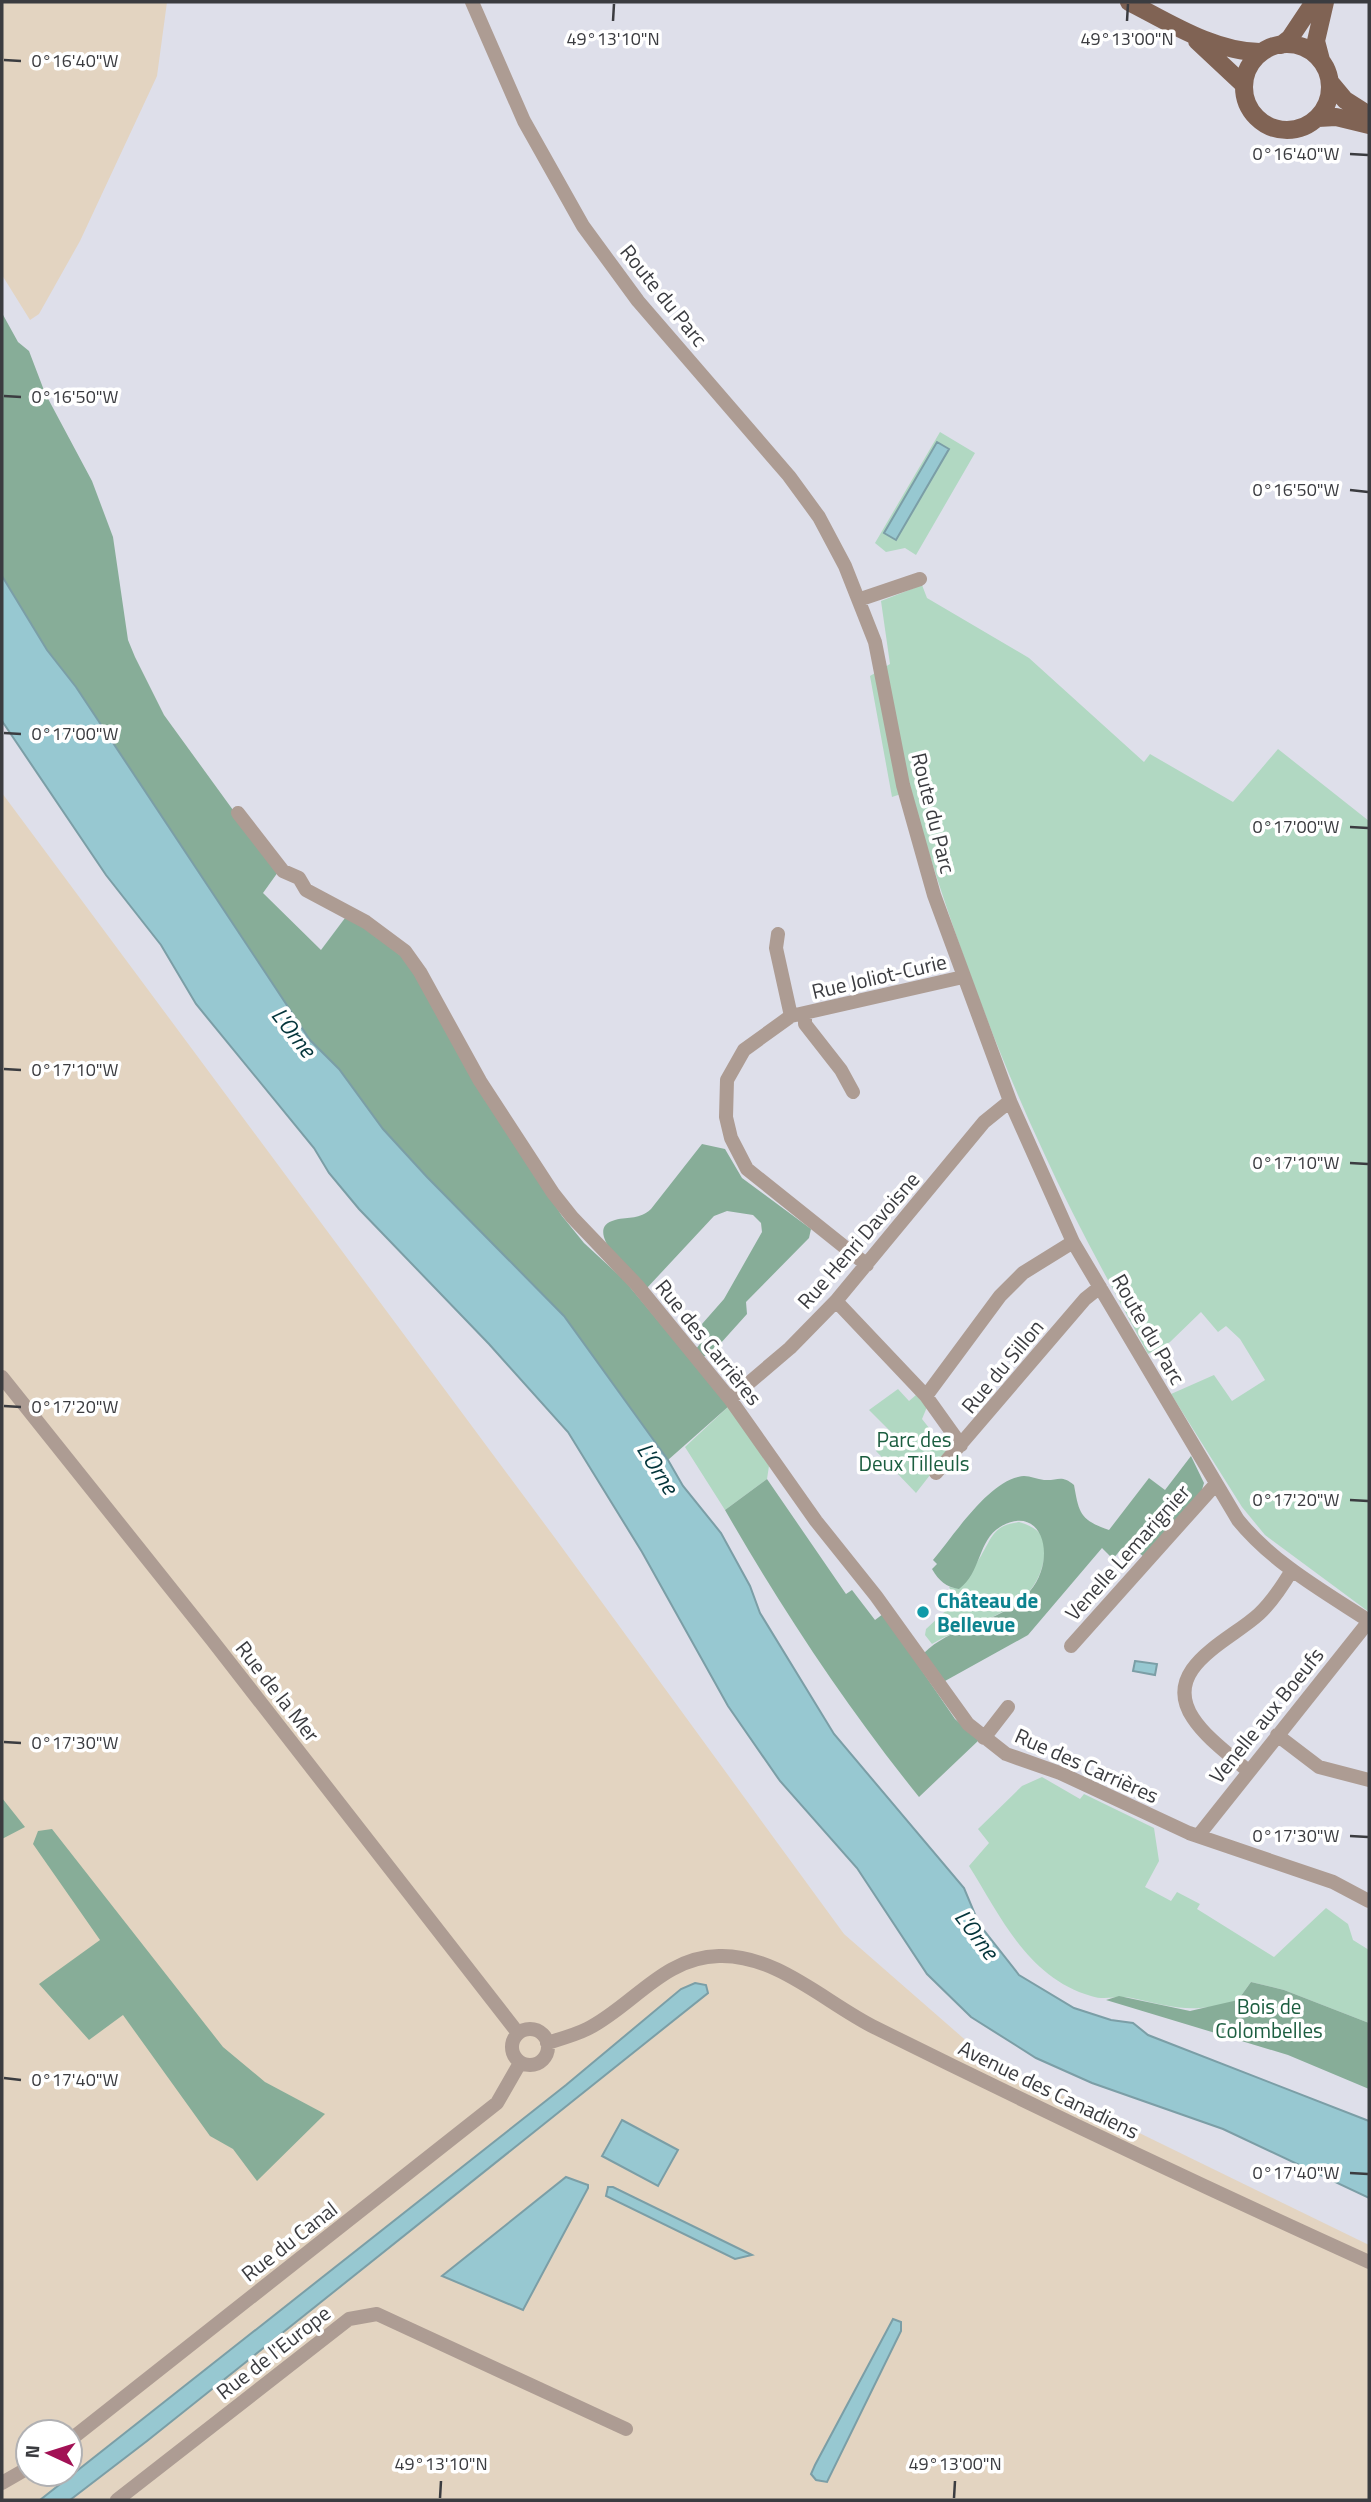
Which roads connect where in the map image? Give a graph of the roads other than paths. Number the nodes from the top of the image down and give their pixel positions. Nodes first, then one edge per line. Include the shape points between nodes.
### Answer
1 (472, 2) edge
2 (1129, 2) edge
3 (1314, 2) edge
4 (1325, 2) edge
5 (1177, 26) junction
6 (1281, 45) junction
7 (1262, 52) junction
8 (1321, 60) junction
9 (1330, 82) junction
10 (1244, 85) junction
11 (1369, 115) edge
12 (1318, 118) junction
13 (1369, 125) edge
14 (920, 579) dead end
15 (861, 599) junction
16 (238, 813) dead end
17 (778, 933) dead end
18 (963, 977) junction
19 (798, 1015) junction
20 (853, 1091) dead end
21 (1010, 1101) junction
22 (1073, 1242) junction
23 (867, 1265) junction
24 (1100, 1287) junction
25 (836, 1301) junction
26 (2, 1377) edge
27 (926, 1396) junction
28 (730, 1399) junction
29 (961, 1445) junction
30 (936, 1473) dead end
31 (1215, 1485) junction
32 (1292, 1570) junction
33 (1369, 1621) edge
34 (1071, 1646) dead end
35 (1008, 1707) dead end
36 (1277, 1735) junction
37 (984, 1738) junction
38 (1248, 1771) junction
39 (1369, 1780) edge
40 (1198, 1836) junction
41 (1369, 1901) edge
42 (518, 2034) junction
43 (547, 2043) junction
44 (520, 2063) junction
45 (1369, 2262) edge
46 (84, 2429) edge
47 (626, 2429) dead end
48 (117, 2500) edge

1 - 15 street, Route du Parc via 524,121 583,226 638,301 789,476 819,517
2 - 5 main road
3 - 6 main road
4 - 8 main road via 1316,41
5 - 7 main road via 1223,46
5 - 10 main road
6 - 7 main road
6 - 8 main road via 1298,46
7 - 10 main road via 1253,61
8 - 9 main road
9 - 11 main road via 1345,100
9 - 12 main road via 1326,107
10 - 12 main road via 1250,110 1270,127 1295,130
12 - 13 main road
14 - 15 street
15 - 18 street, Route du Parc via 875,642 920,851
16 - 28 street, Rue des Carrières via 283,871 405,951 480,1082 554,1193
17 - 19 street, Rue Joliot-Curie via 776,948
18 - 19 street, Rue Joliot-Curie
18 - 21 street, Route du Parc
19 - 20 street, Rue Joliot-Curie via 842,1069
19 - 23 street, Rue Joliot-Curie via 757,1038 732,1066 725,1097 731,1138 747,1169
21 - 22 street, Route du Parc
21 - 23 street, Rue Henri Davoisne via 984,1122
22 - 24 street, Route du Parc
22 - 27 street via 1023,1273 1000,1296
23 - 25 street, Rue Henri Davoisne
24 - 29 street, Rue du Sillon via 1085,1298
24 - 31 street, Route du Parc
25 - 27 street
25 - 28 street, Rue Henri Davoisne
26 - 42 street, Rue de la Mer
27 - 29 street
28 - 37 street, Rue des Carrières via 945,1696
29 - 30 street, Rue du Sillon
31 - 32 street, Route du Parc via 1248,1533
31 - 34 street, Venelle Lemarignier
32 - 33 street, Route du Parc
32 - 38 street via 1262,1611 1190,1668 1185,1684 1188,1709 1195,1721
33 - 36 street, Venelle aux Boeufs
35 - 37 street
36 - 38 street, Venelle aux Boeufs
36 - 39 street via 1319,1767
37 - 40 street, Rue des Carrières via 1006,1754 1060,1773
38 - 40 street, Venelle aux Boeufs
40 - 41 street, Rue des Carrières via 1333,1882
42 - 43 street via 536,2030
42 - 44 street via 512,2049
43 - 44 street via 542,2060 532,2065
43 - 45 street, Avenue des Canadiens via 587,2029 672,1969 712,1956 740,1957 767,1966 872,2027
44 - 46 street, Rue du Canal via 497,2103
47 - 48 street, Rue de l'Europe via 377,2314 349,2319

